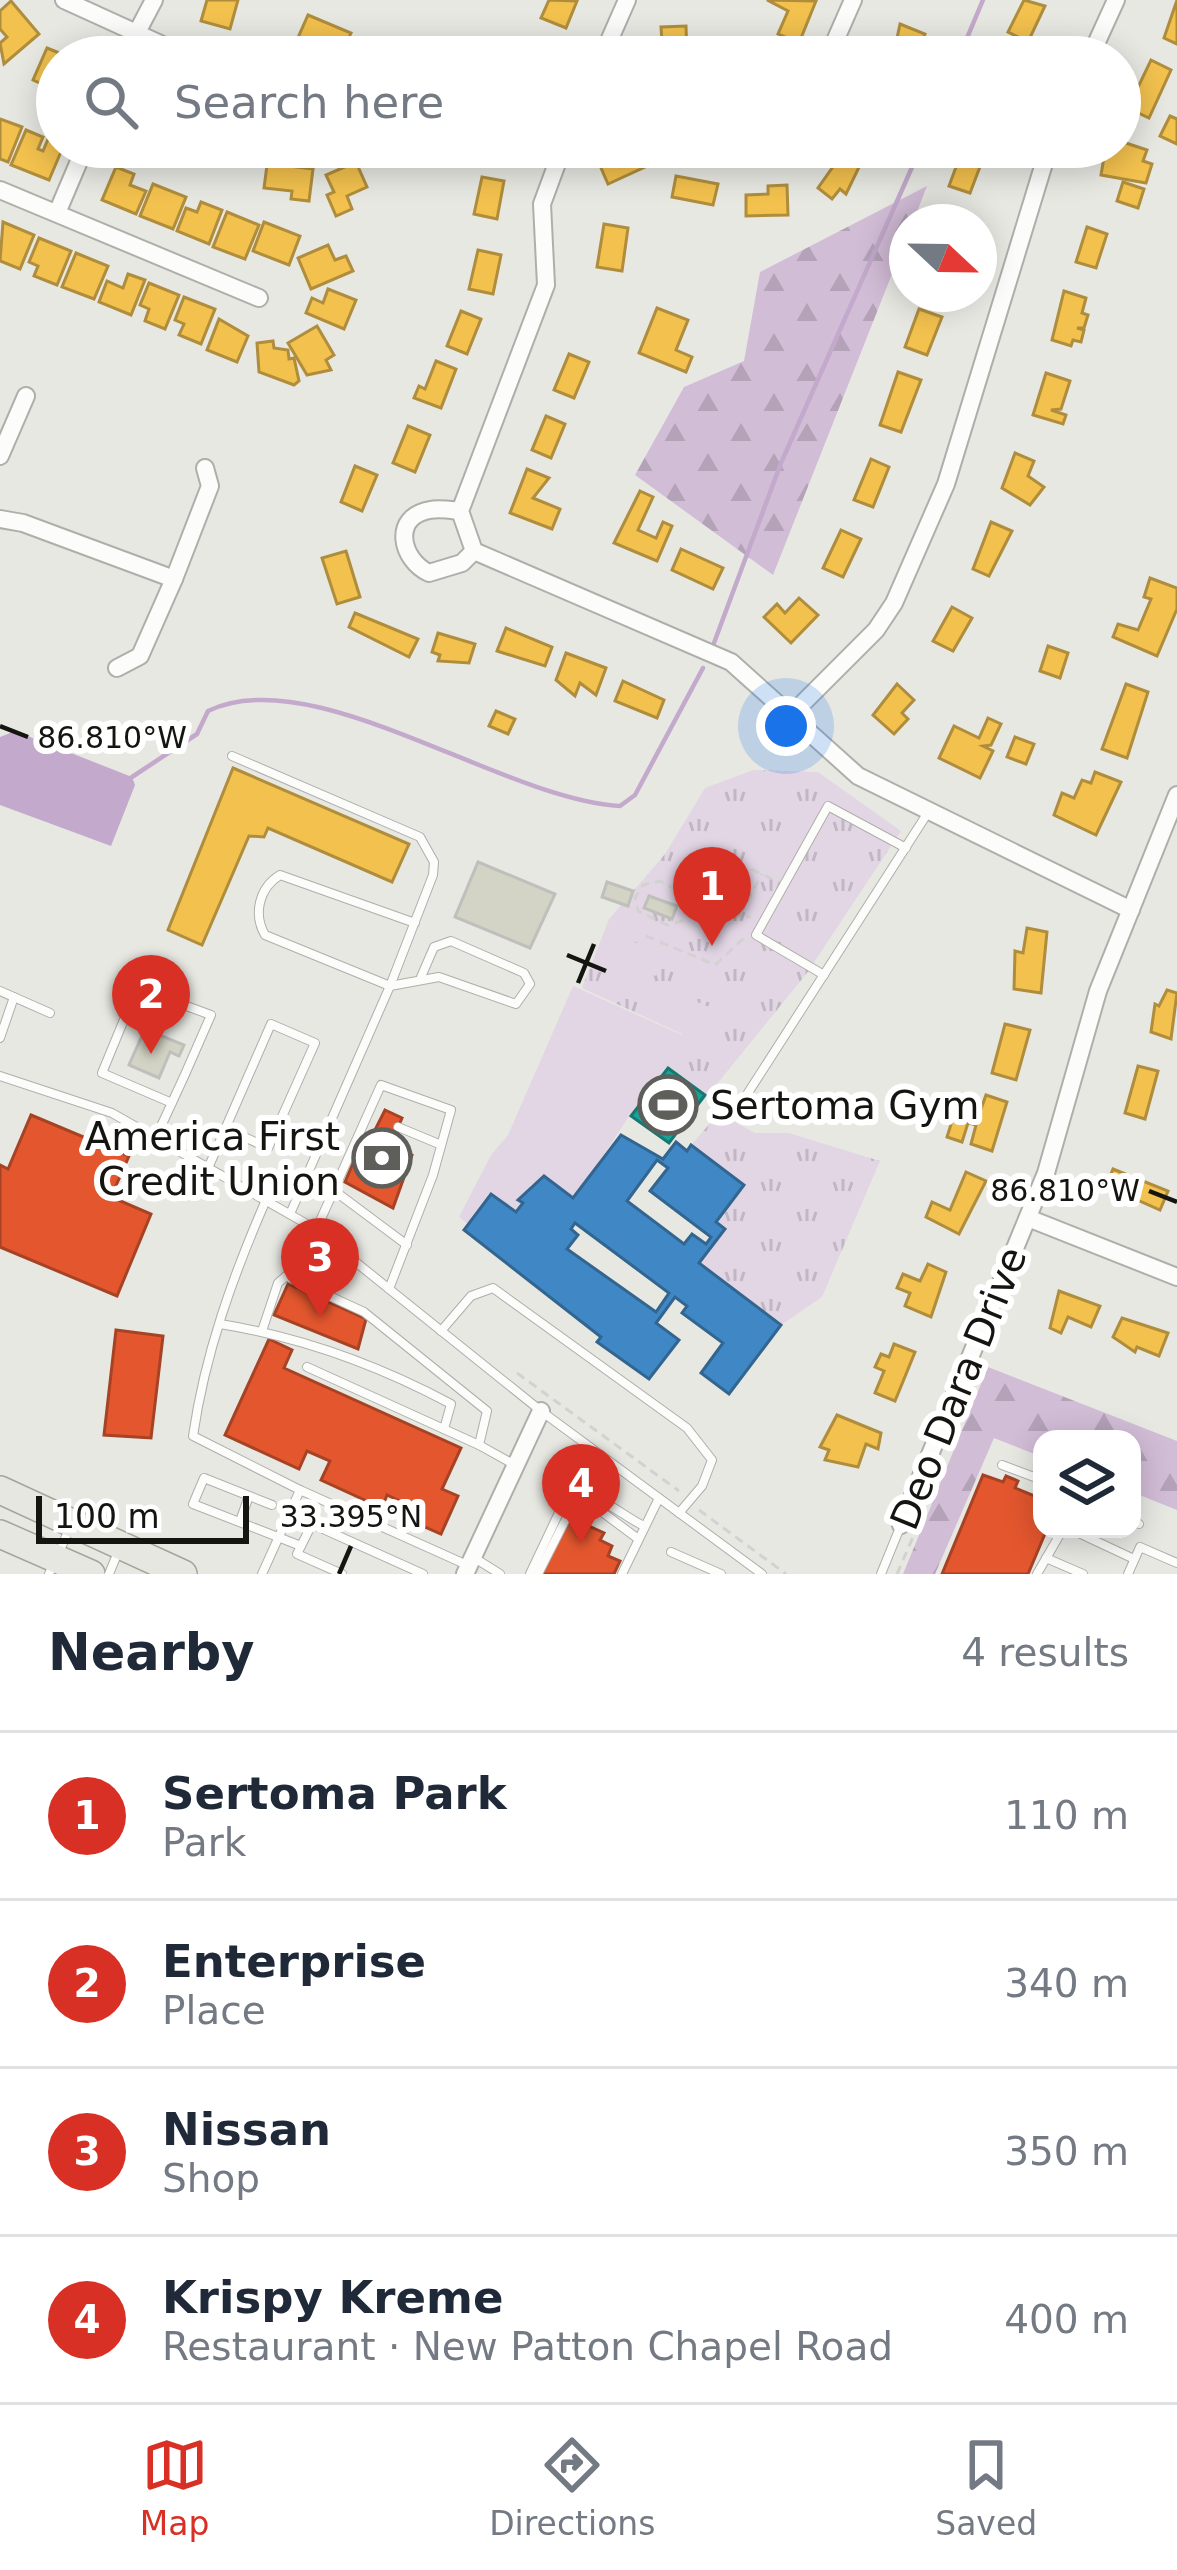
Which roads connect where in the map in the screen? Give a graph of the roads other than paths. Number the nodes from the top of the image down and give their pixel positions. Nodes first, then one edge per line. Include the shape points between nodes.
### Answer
1 (64, 0) edge
2 (154, 0) edge
3 (627, 0) edge
4 (853, 0) edge
5 (1117, 0) edge
6 (134, 34) junction
7 (139, 36) edge
8 (611, 36) edge
9 (837, 36) edge
10 (1100, 36) edge
11 (77, 168) edge
12 (555, 168) edge
13 (1043, 168) edge
14 (0, 190) edge
15 (57, 213) junction
16 (259, 298) dead end
17 (26, 396) dead end
18 (0, 456) edge
19 (205, 468) dead end
20 (460, 511) junction
21 (0, 520) edge
22 (474, 551) junction
23 (174, 579) junction
24 (117, 668) dead end
25 (790, 716) junction
26 (232, 756) dead end
27 (1177, 795) edge
28 (928, 812) junction
29 (906, 848) junction
30 (1131, 910) junction
31 (415, 923) junction
32 (824, 975) junction
33 (421, 977) junction
34 (390, 986) junction
35 (0, 991) edge
36 (14, 997) junction
37 (50, 1013) dead end
38 (1, 1031) edge
39 (0, 1076) edge
40 (172, 1103) junction
41 (737, 1110) dead end
42 (368, 1114) junction
43 (379, 1119) dead end
44 (398, 1127) dead end
45 (225, 1128) junction
46 (157, 1135) junction
47 (440, 1144) junction
48 (209, 1166) junction
49 (336, 1192) junction
50 (266, 1200) junction
51 (290, 1214) junction
52 (1028, 1218) junction
53 (316, 1230) junction
54 (407, 1245) junction
55 (1177, 1276) edge
56 (389, 1289) junction
57 (220, 1324) junction
58 (262, 1331) junction
59 (441, 1331) junction
60 (307, 1366) dead end
61 (463, 1394) junction
62 (451, 1404) junction
63 (542, 1411) junction
64 (444, 1430) junction
65 (479, 1445) junction
66 (515, 1465) junction
67 (1002, 1465) dead end
68 (1033, 1477) edge
69 (0, 1490) edge
70 (300, 1490) junction
71 (249, 1496) junction
72 (659, 1498) junction
73 (272, 1505) dead end
74 (680, 1513) junction
75 (240, 1521) junction
76 (72, 1523) junction
77 (901, 1525) joint
78 (644, 1526) junction
79 (0, 1534) edge
80 (279, 1536) junction
81 (637, 1538) junction
82 (1060, 1538) edge
83 (1087, 1538) edge
84 (121, 1545) junction
85 (301, 1546) junction
86 (671, 1552) dead end
87 (739, 1557) junction
88 (1046, 1558) junction
89 (1134, 1559) junction
90 (1177, 1563) edge
91 (468, 1565) edge
92 (52, 1566) edge
93 (91, 1574) edge
94 (109, 1574) edge
95 (183, 1574) edge
96 (262, 1574) edge
97 (342, 1574) edge
98 (423, 1574) edge
99 (500, 1574) edge
100 (534, 1574) edge
101 (622, 1574) edge
102 (724, 1574) edge
103 (762, 1574) edge
104 (881, 1574) edge
105 (1037, 1574) edge
106 (1084, 1574) edge
107 (1128, 1574) edge

1 - 6 street
2 - 6 street
3 - 8 street
4 - 9 street
5 - 10 street
6 - 7 street
11 - 15 street
12 - 20 street via 542,204 546,285
13 - 25 street via 946,484 893,603
14 - 15 street
15 - 16 street
17 - 18 street
19 - 23 street via 210,486
20 - 22 street
20 - 22 street via 415,517 403,549 429,573
21 - 23 street
22 - 25 street via 711,651
23 - 24 street via 140,656
25 - 28 street via 859,776
26 - 31 lane via 420,837 434,862
27 - 30 street, Deo Dara Drive
28 - 29 lane
28 - 30 street
29 - 32 lane
29 - 32 lane via 828,806 756,935
30 - 52 street, Deo Dara Drive via 1097,991
31 - 34 lane
31 - 34 lane via 292,875 269,882 257,910 265,935
32 - 41 lane
33 - 33 lane via 507,1004 530,984 524,973 451,941 434,947
33 - 34 lane
34 - 51 lane
35 - 36 lane
36 - 37 lane
36 - 38 lane
39 - 46 lane
40 - 40 lane via 212,1015 137,988 102,1073
40 - 46 lane
42 - 43 lane
42 - 47 lane via 381,1085 451,1110
42 - 49 lane
44 - 47 lane
45 - 45 lane via 271,1024 315,1043 268,1148
45 - 48 lane
46 - 48 lane
47 - 54 lane
48 - 50 lane
49 - 53 lane
49 - 54 lane
50 - 51 lane
50 - 57 lane
51 - 53 lane
52 - 55 street
52 - 77 street, Deo Dara Drive
53 - 56 lane
54 - 56 lane
56 - 59 lane
57 - 58 lane
57 - 70 lane via 193,1436
58 - 61 lane via 286,1276 364,1312
58 - 62 lane via 284,1333
59 - 63 lane
59 - 74 lane via 482,1289 509,1296 564,1344 687,1427 712,1460
60 - 64 lane
61 - 62 lane
61 - 65 lane via 487,1411
62 - 64 lane
63 - 66 street
63 - 72 lane
64 - 65 lane
65 - 66 lane
66 - 91 street
67 - 68 lane
69 - 76 main road
70 - 80 lane
70 - 91 lane
71 - 73 lane
71 - 75 lane
71 - 75 lane via 204,1478 193,1504
72 - 74 lane
72 - 78 lane
74 - 87 lane
75 - 80 lane
76 - 84 main road
76 - 92 lane
77 - 104 lane, Deo Dara Drive
78 - 81 lane
78 - 100 lane via 590,1494 574,1495
79 - 92 main road
80 - 85 lane
80 - 96 lane
81 - 100 lane via 590,1503 574,1503
81 - 101 lane
82 - 88 lane
83 - 89 lane
84 - 94 lane
84 - 95 main road
85 - 97 lane via 297,1554
85 - 98 lane via 312,1524
86 - 102 lane
87 - 102 lane
87 - 103 lane
88 - 105 lane
88 - 106 lane
89 - 90 lane via 1140,1546
89 - 107 lane
91 - 99 lane
92 - 93 main road

